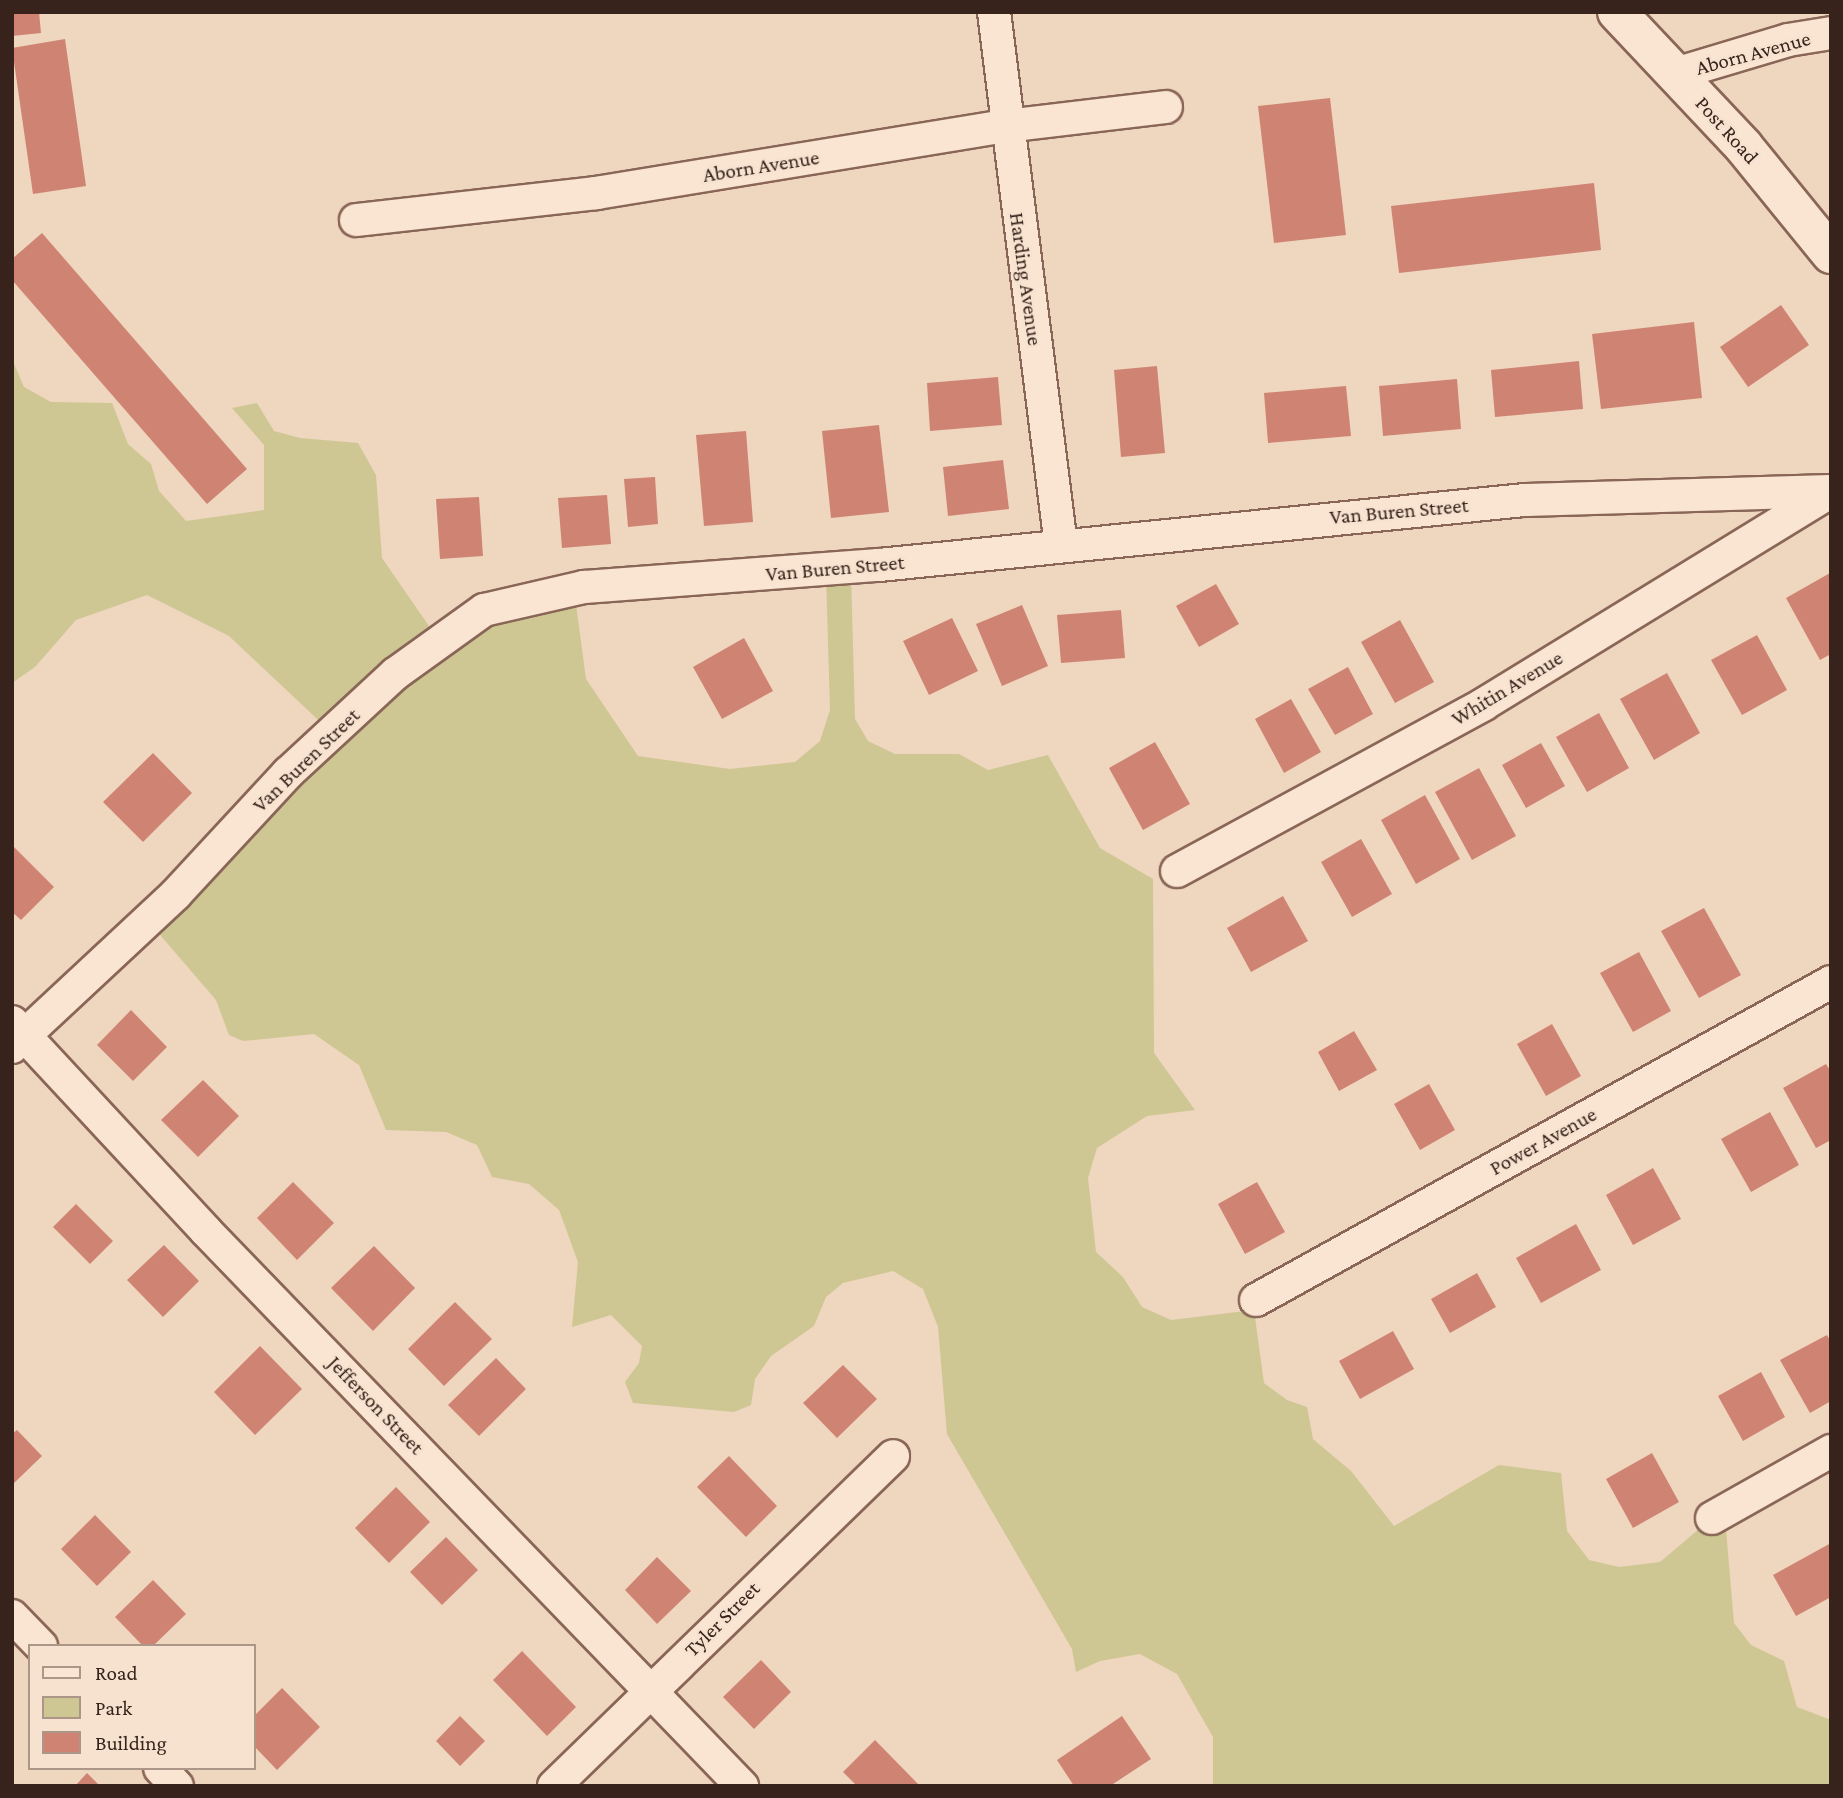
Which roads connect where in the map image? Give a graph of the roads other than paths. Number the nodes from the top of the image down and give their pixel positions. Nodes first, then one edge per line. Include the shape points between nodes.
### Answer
1 (994, 12) edge
2 (1617, 12) edge
3 (1831, 33) edge
4 (1675, 74) junction
5 (1166, 107) dead end
6 (1006, 126) junction
7 (356, 220) dead end
8 (1831, 254) edge
9 (1831, 491) edge
10 (1061, 545) junction
11 (1177, 871) dead end
12 (1831, 982) edge
13 (17, 1035) edge
14 (1256, 1300) dead end
15 (1831, 1451) edge
16 (893, 1456) dead end
17 (1712, 1518) dead end
18 (12, 1616) edge
19 (39, 1644) edge
20 (651, 1692) junction
21 (162, 1770) edge
22 (177, 1786) edge
23 (554, 1786) edge
24 (742, 1786) edge

1 - 6 street, Harding Avenue
2 - 4 main road, Post Road
3 - 4 street, Aborn Avenue via 1788,40
4 - 8 main road, Post Road via 1744,147
5 - 6 street, Aborn Avenue
6 - 7 street, Aborn Avenue via 596,193
6 - 10 street, Harding Avenue
9 - 10 street, Van Buren Street via 1525,500
9 - 11 street, Whitin Avenue via 1484,704
10 - 13 street, Van Buren Street via 584,587 484,610 396,674 316,747 176,894
12 - 14 street, Power Avenue
13 - 20 street, Jefferson Street
15 - 17 street
16 - 20 street, Tyler Street
18 - 19 street
20 - 23 street, Tyler Street
20 - 24 street, Jefferson Street
21 - 22 street

